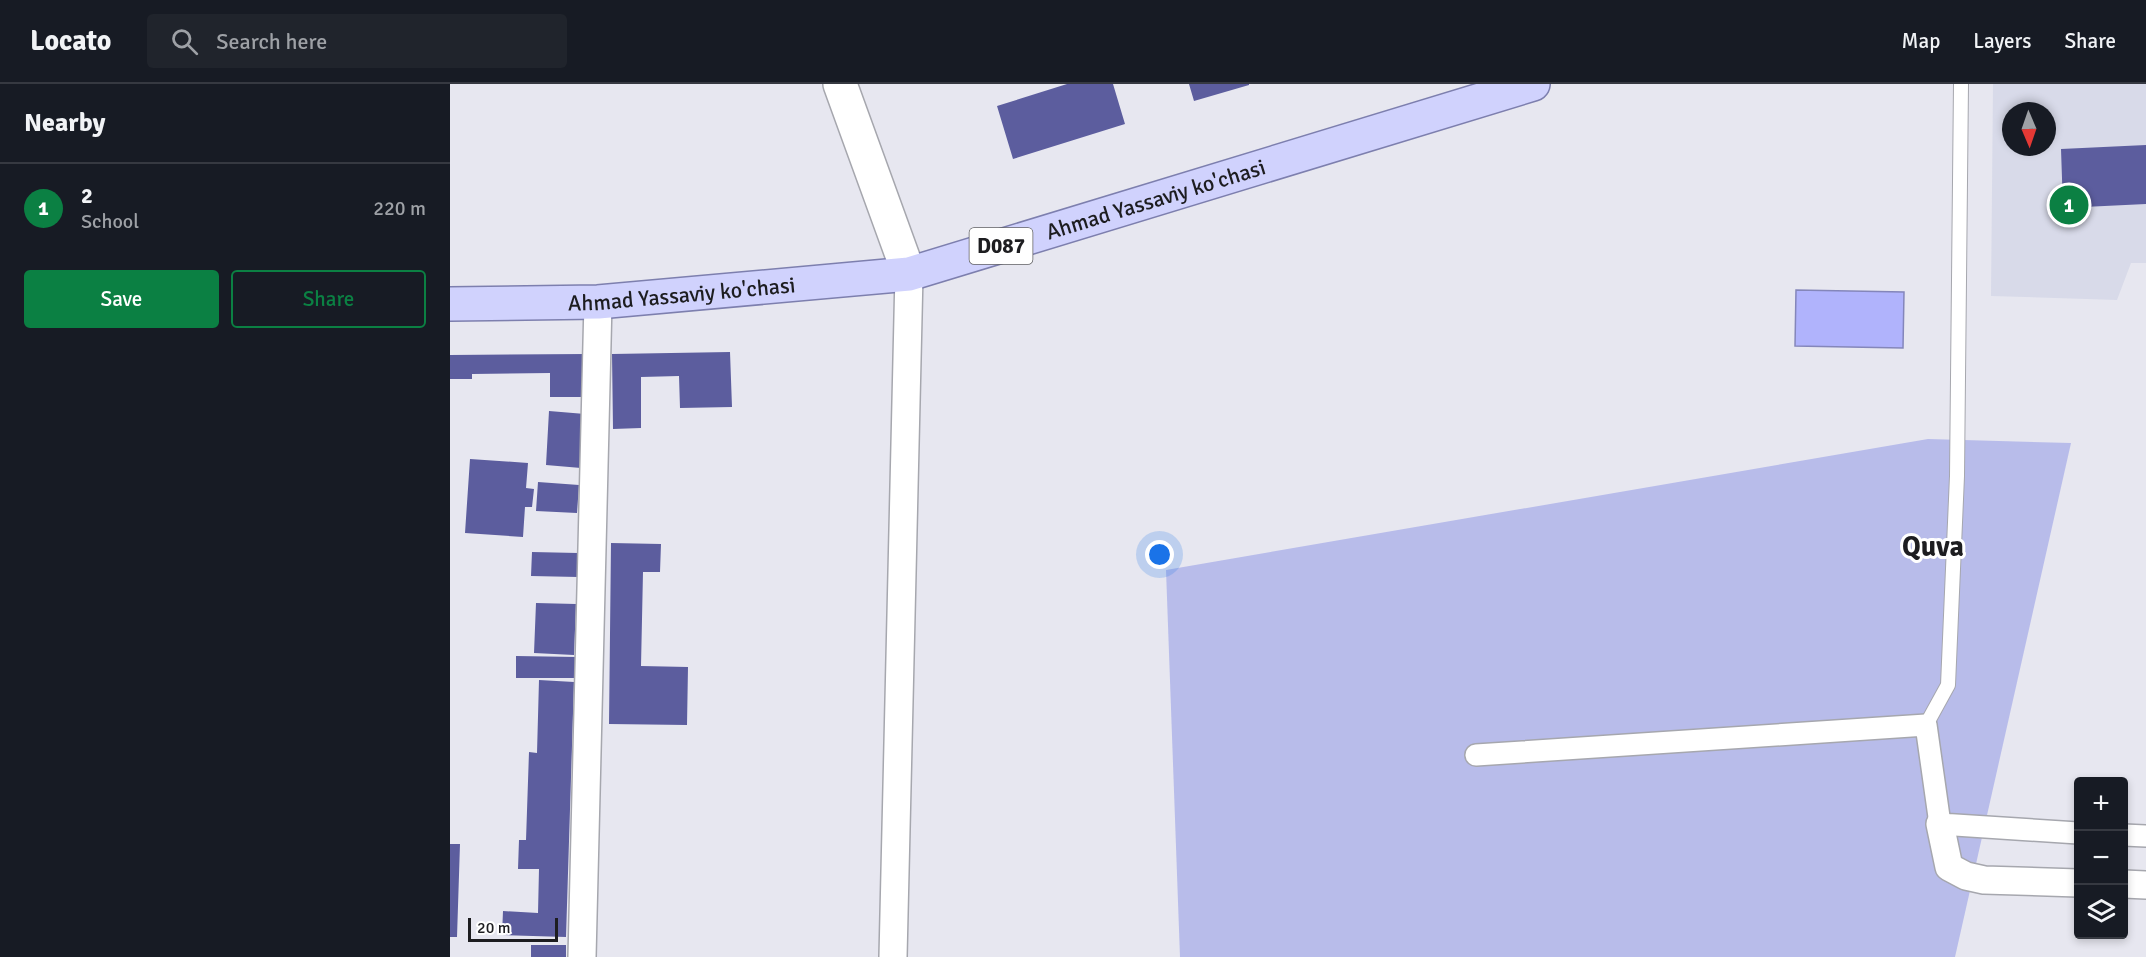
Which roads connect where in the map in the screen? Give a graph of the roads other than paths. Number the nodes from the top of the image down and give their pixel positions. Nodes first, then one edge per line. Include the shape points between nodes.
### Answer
1 (840, 84) edge
2 (1533, 84) edge
3 (1961, 84) edge
4 (909, 274) junction
5 (598, 302) junction
6 (450, 304) edge
7 (1926, 725) junction
8 (1476, 755) dead end
9 (1940, 824) junction
10 (2074, 833) edge
11 (2128, 835) edge
12 (2146, 836) edge
13 (2074, 883) edge
14 (2128, 884) edge
15 (2146, 885) edge
16 (582, 957) edge
17 (893, 957) edge

1 - 4 street
2 - 4 main road, Ahmad Yassaviy ko'chasi / D087
3 - 7 lane via 1957,464 1948,685
4 - 5 main road, Ahmad Yassaviy ko'chasi / D087
4 - 17 street
5 - 6 main road, Ahmad Yassaviy ko'chasi / D087
5 - 16 street
7 - 8 street
7 - 9 street
9 - 10 street
9 - 13 street via 1949,867 1966,876
11 - 12 street
14 - 15 street

